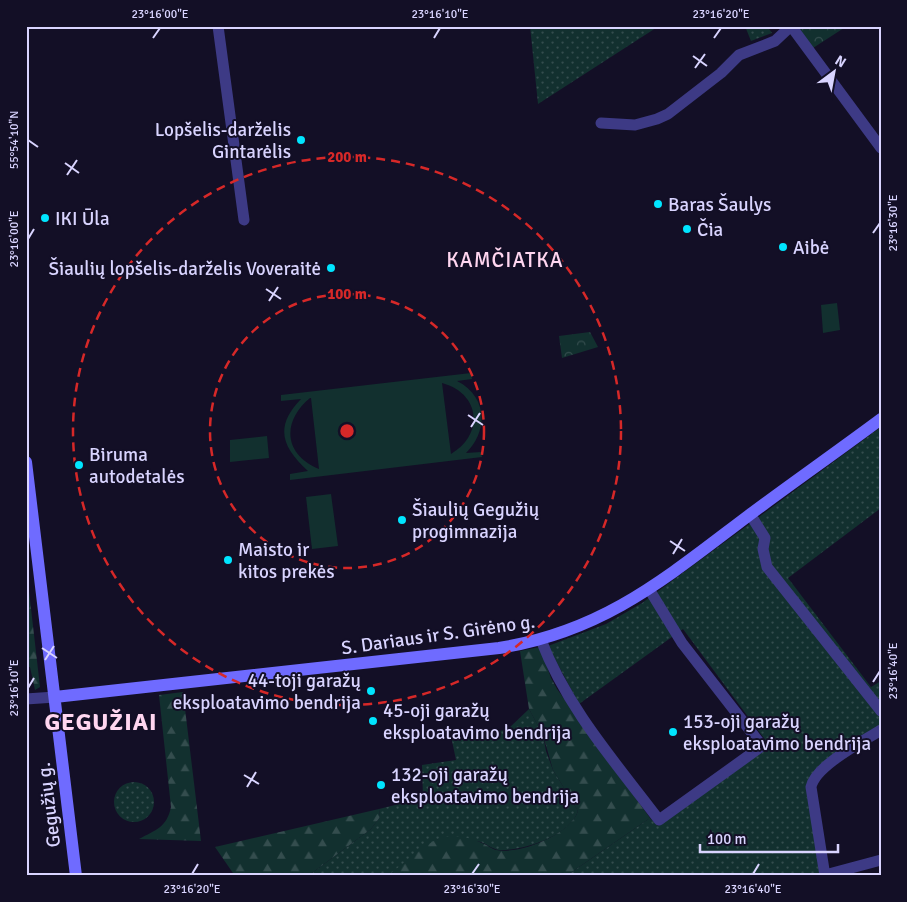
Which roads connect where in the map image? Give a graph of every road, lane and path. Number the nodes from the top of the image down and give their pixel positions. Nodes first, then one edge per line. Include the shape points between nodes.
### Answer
1 (218, 26) edge
2 (791, 26) edge
3 (601, 124) dead end
4 (881, 148) edge
5 (244, 220) dead end
6 (881, 419) edge
7 (26, 462) edge
8 (750, 514) junction
9 (649, 589) junction
10 (541, 640) junction
11 (55, 697) junction
12 (26, 699) edge
13 (881, 711) edge
14 (881, 730) edge
15 (881, 860) edge
16 (825, 875) edge
17 (76, 876) edge

1 - 5 street
2 - 3 street via 776,41 739,54 721,73 668,114 636,125
2 - 4 street
6 - 8 street, S. Dariaus ir S. Girėno g.
7 - 11 street, Gegužių g.
8 - 9 street, S. Dariaus ir S. Girėno g.
8 - 13 street via 765,538 763,549 767,567
9 - 10 street, S. Dariaus ir S. Girėno g. via 595,621
9 - 10 street via 682,643 762,746 659,820 574,705
10 - 11 street, S. Dariaus ir S. Girėno g. via 499,648
11 - 12 street
11 - 17 street, Gegužių g.
14 - 16 street via 812,778
15 - 16 street

